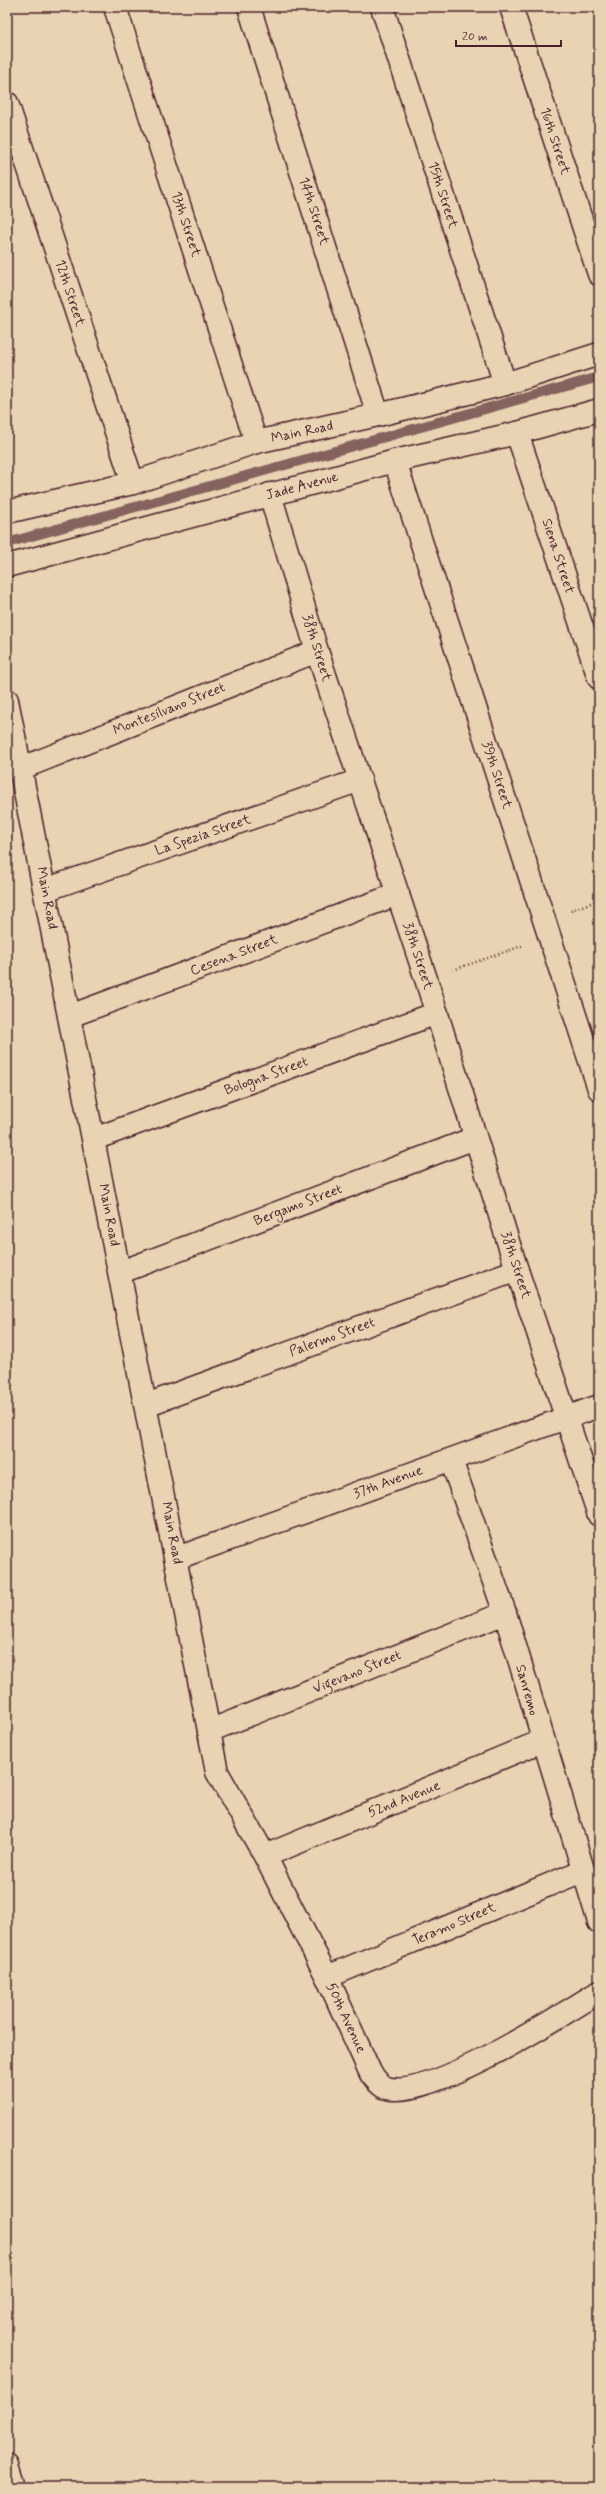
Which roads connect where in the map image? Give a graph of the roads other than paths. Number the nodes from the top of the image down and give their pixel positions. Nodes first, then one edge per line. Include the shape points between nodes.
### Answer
1 (115, 7) edge
2 (249, 7) edge
3 (382, 7) edge
4 (511, 7) edge
5 (7, 103) edge
6 (599, 274) edge
7 (599, 354) edge
8 (505, 384) junction
9 (599, 410) edge
10 (378, 415) junction
11 (517, 433) junction
12 (256, 442) junction
13 (395, 461) junction
14 (133, 483) junction
15 (270, 494) junction
16 (9, 505) edge
17 (7, 566) edge
18 (317, 651) junction
19 (599, 678) edge
20 (7, 700) edge
21 (22, 768) junction
22 (360, 780) junction
23 (45, 890) junction
24 (398, 894) junction
25 (437, 1013) junction
26 (70, 1016) junction
27 (599, 1089) edge
28 (475, 1138) junction
29 (94, 1139) junction
30 (517, 1270) junction
31 (121, 1272) junction
32 (146, 1405) junction
33 (599, 1406) edge
34 (566, 1418) junction
35 (451, 1460) junction
36 (599, 1516) edge
37 (177, 1558) junction
38 (505, 1613) junction
39 (210, 1732) junction
40 (542, 1741) junction
41 (265, 1856) junction
42 (582, 1871) junction
43 (599, 1922) edge
44 (327, 1977) junction
45 (599, 1992) edge
46 (7, 2466) edge
47 (14, 2487) edge

1 - 12 street, 13th Street
2 - 10 street, 14th Street
3 - 8 street, 15th Street
4 - 6 street, 16th Street
5 - 14 street, 12th Street
7 - 8 street, Main Road
8 - 10 street, Main Road
9 - 11 street, Jade Avenue
10 - 12 street, Main Road
11 - 13 street, Jade Avenue
11 - 19 street, Siena Street
12 - 14 street, Main Road
13 - 15 street, Jade Avenue
13 - 27 street, 39th Street
14 - 16 street, Main Road
15 - 17 street, Jade Avenue
15 - 18 street, 38th Street
18 - 21 street, Montesilvano Street
18 - 22 street, 38th Street
20 - 21 street, Main Road
21 - 23 street, Main Road
22 - 23 street, La Spezia Street
22 - 24 street, 38th Street
23 - 26 street, Main Road
24 - 25 street, 38th Street
24 - 26 street, Cesena Street
25 - 28 street, 38th Street
25 - 29 street, Bologna Street
26 - 29 street, Main Road
28 - 30 street, 38th Street
28 - 31 street, Bergamo Street
29 - 31 street, Main Road
30 - 32 street, Palermo Street
30 - 34 street, 38th Street
31 - 32 street, Main Road
32 - 37 street, Main Road
33 - 34 street, 37th Avenue
34 - 35 street, 37th Avenue
34 - 36 street, 38th Street
35 - 37 street, 37th Avenue
35 - 38 street, Sanremo
37 - 39 street, Main Road
38 - 39 street, Vigevano Street
38 - 40 street, Sanremo
39 - 41 street, 50th Avenue via 217,1772
40 - 41 street, 52nd Avenue
40 - 42 street, Sanremo
41 - 44 street, 50th Avenue
42 - 43 street, Sanremo
42 - 44 street, Teramo Street
44 - 45 street, 50th Avenue via 371,2074 383,2087 398,2089 422,2086 518,2042
46 - 47 street

